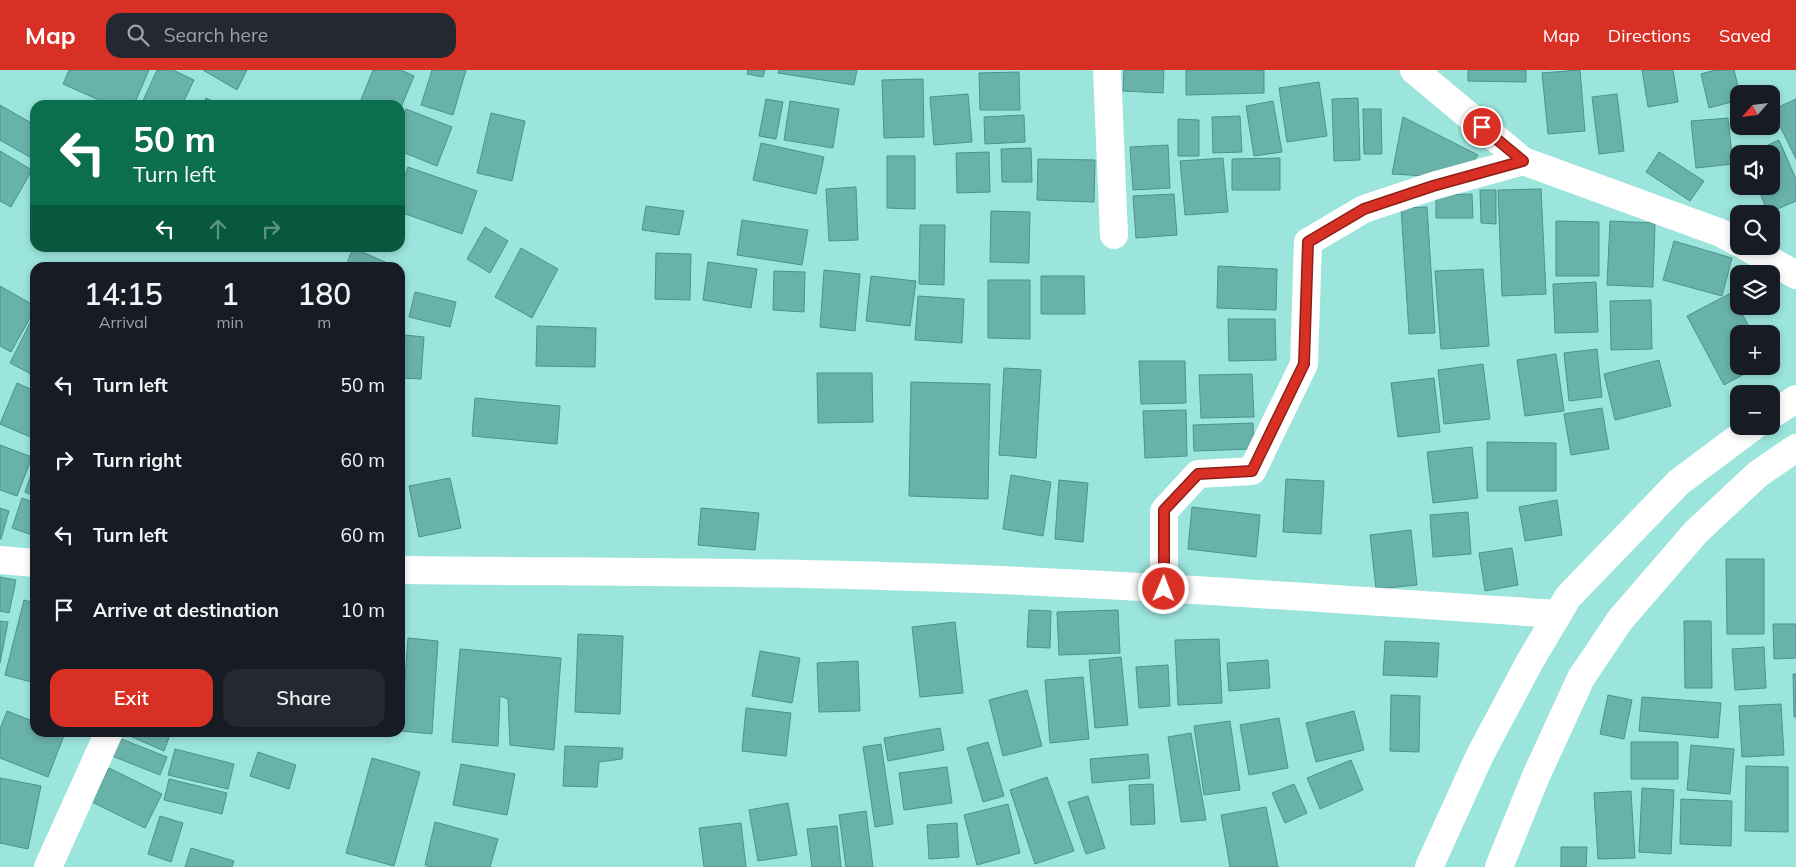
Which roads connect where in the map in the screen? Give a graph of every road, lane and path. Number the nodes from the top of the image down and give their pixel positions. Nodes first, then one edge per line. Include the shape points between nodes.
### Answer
1 (1107, 70) edge
2 (1414, 70) edge
3 (1523, 161) junction
4 (1114, 235) dead end
5 (1730, 238) edge
6 (1761, 255) edge
7 (1796, 275) edge
8 (1796, 399) edge
9 (1780, 409) edge
10 (1742, 435) edge
11 (1796, 448) edge
12 (0, 560) edge
13 (30, 563) edge
14 (405, 570) edge
15 (1164, 589) junction
16 (1558, 614) junction
17 (107, 737) edge
18 (48, 867) edge
19 (1428, 867) edge
20 (1499, 867) edge

1 - 4 street
2 - 3 street
3 - 5 street
3 - 15 street via 1364,209 1308,242 1304,364 1252,471 1198,474 1164,510
6 - 7 street
8 - 9 street
10 - 16 street via 1679,482 1568,597
11 - 20 street via 1758,474 1696,532 1620,620 1582,678 1536,776
12 - 13 street
14 - 15 street via 886,576
15 - 16 street
16 - 19 street via 1480,754
17 - 18 street

